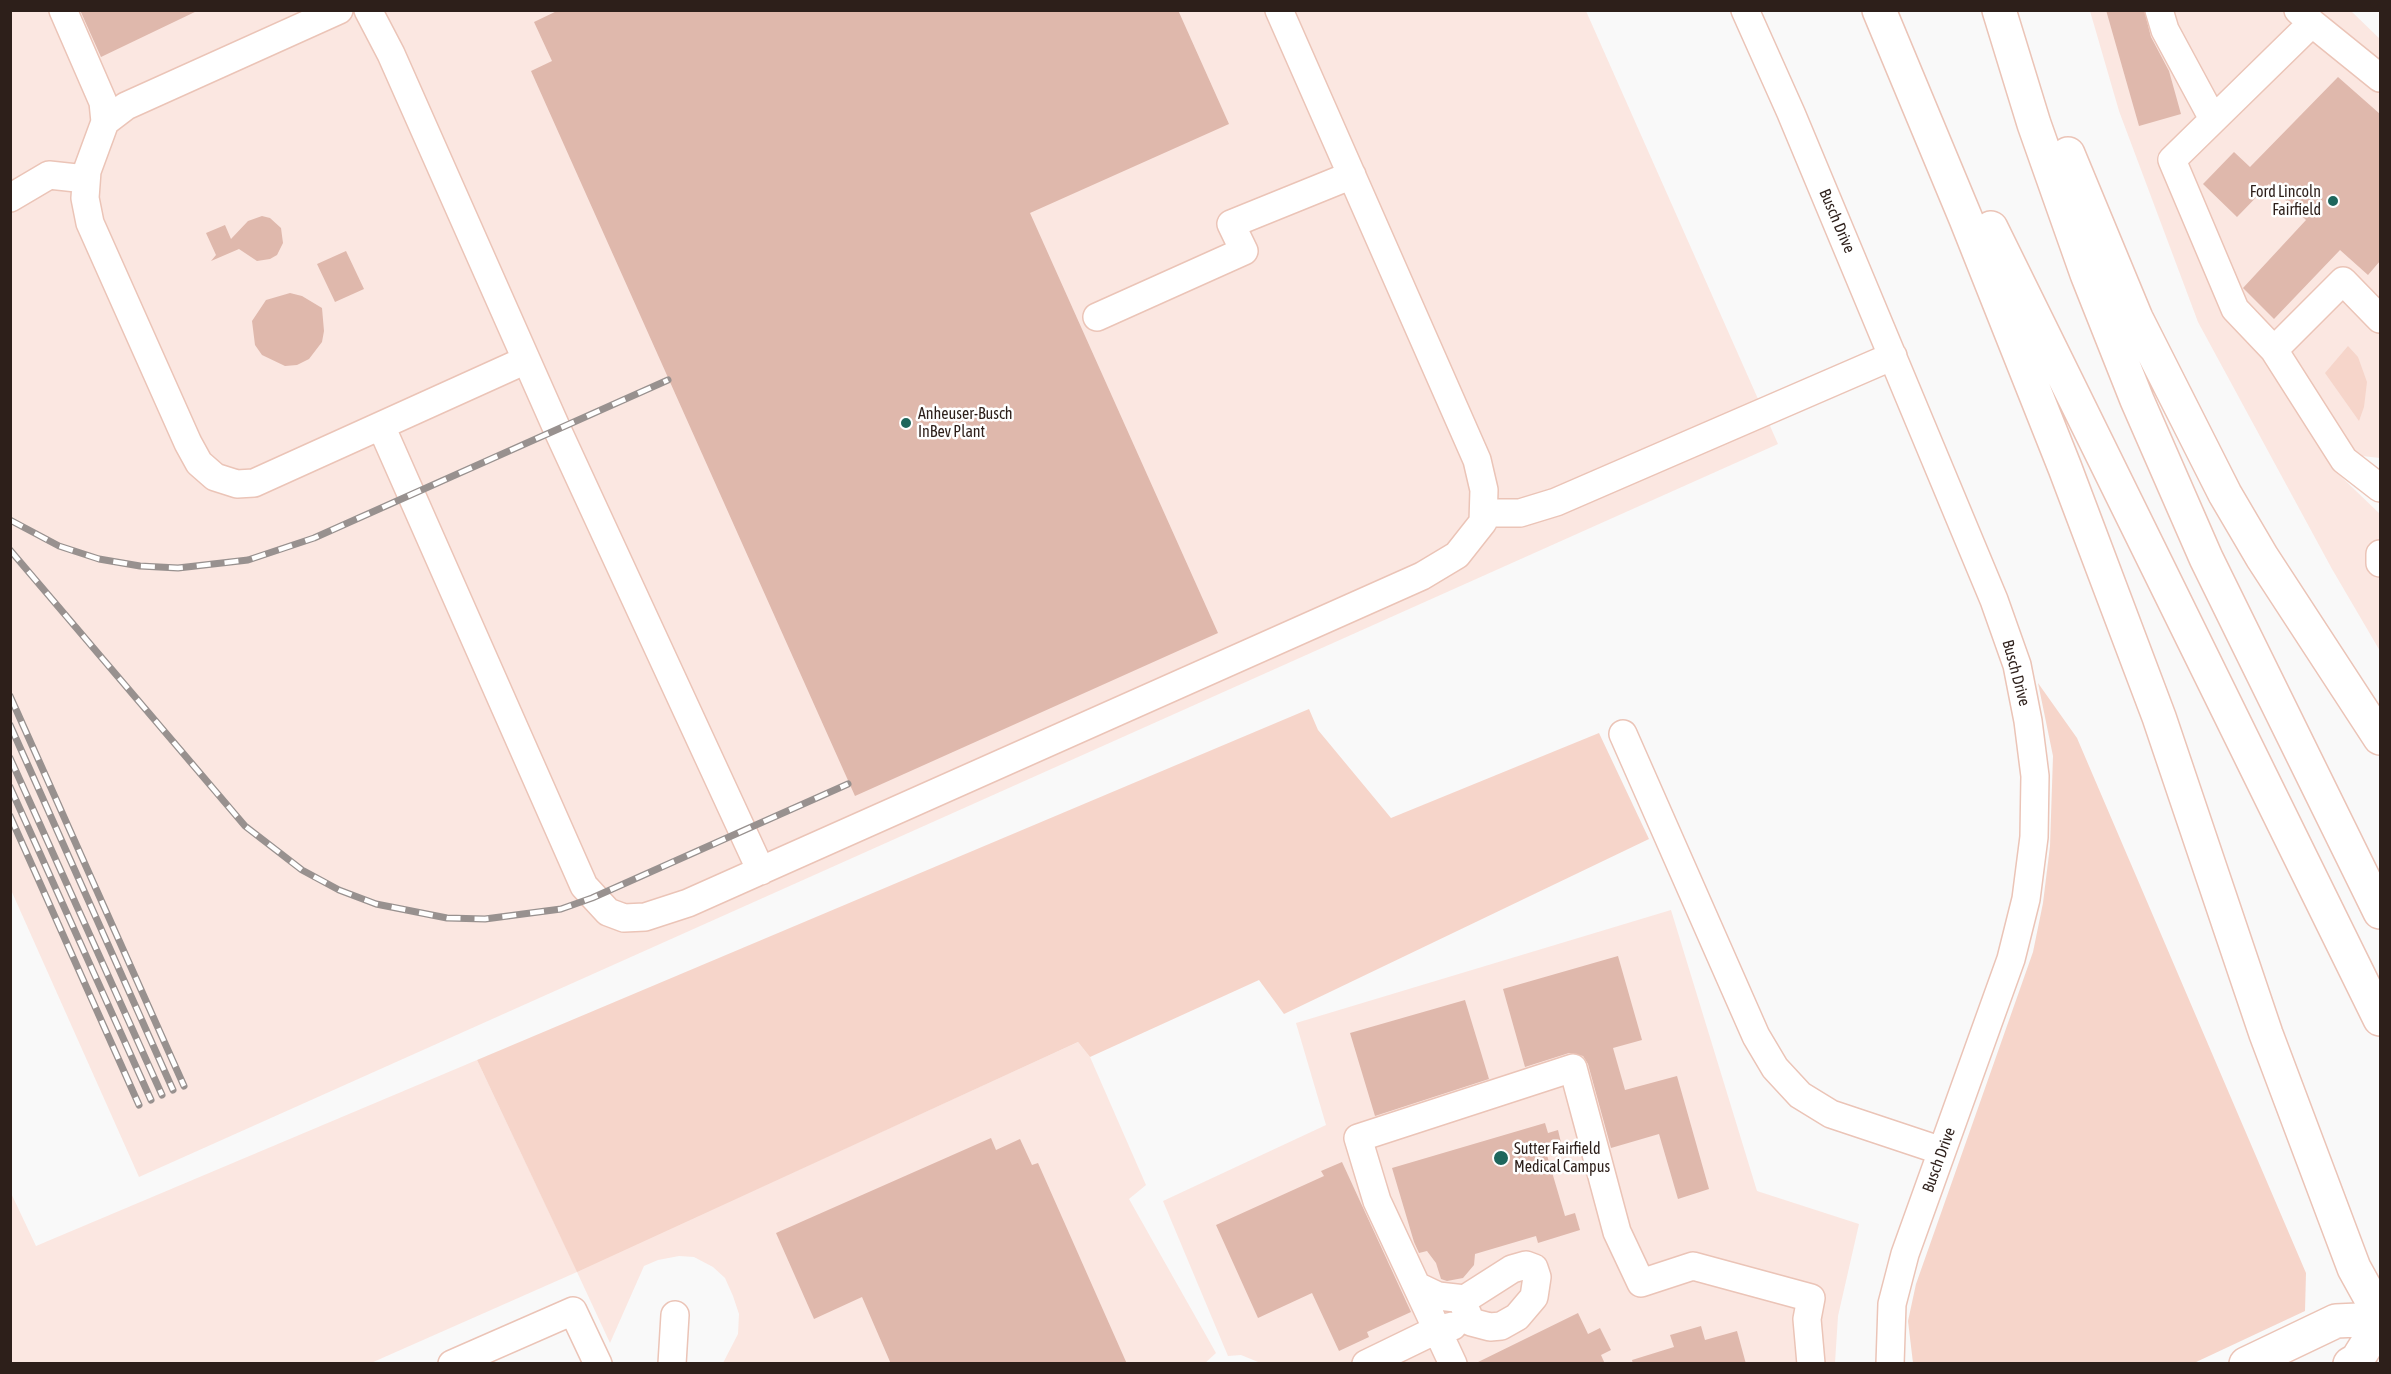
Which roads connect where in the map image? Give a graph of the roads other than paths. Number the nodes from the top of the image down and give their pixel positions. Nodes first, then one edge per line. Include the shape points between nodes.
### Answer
1 (63, 10) edge
2 (339, 10) edge
3 (368, 10) edge
4 (1279, 10) edge
5 (1745, 10) edge
6 (1879, 10) edge
7 (1884, 10) edge
8 (1999, 10) edge
9 (2011, 10) edge
10 (2159, 10) edge
11 (2305, 17) edge
12 (2380, 78) edge
13 (2213, 119) junction
14 (105, 122) junction
15 (1352, 175) junction
16 (86, 179) junction
17 (10, 198) edge
18 (1097, 317) dead end
19 (2380, 318) edge
20 (2274, 350) junction
21 (1893, 356) junction
22 (526, 360) junction
23 (381, 426) junction
24 (2379, 479) edge
25 (1484, 513) junction
26 (2380, 554) edge
27 (2380, 563) edge
28 (1623, 734) dead end
29 (2380, 738) edge
30 (761, 871) junction
31 (2380, 912) edge
32 (2380, 1018) edge
33 (1942, 1151) junction
34 (1417, 1287) junction
35 (675, 1315) dead end
36 (2380, 1319) edge
37 (1436, 1330) junction
38 (452, 1364) edge
39 (598, 1364) edge
40 (672, 1364) edge
41 (1366, 1364) edge
42 (1453, 1364) edge
43 (1811, 1364) edge
44 (1890, 1364) edge
45 (2246, 1364) edge
46 (2350, 1364) edge

1 - 14 street via 97,85
2 - 14 street via 126,106
3 - 22 street
4 - 15 street
5 - 21 street, Busch Drive
6 - 36 main road via 2069,479 2159,717 2266,1034 2355,1268
7 - 32 main road
8 - 31 main road via 2087,274 2137,400 2206,558
9 - 29 main road via 2104,245 2187,420 2262,557
10 - 13 street via 2165,30
11 - 12 street
11 - 13 street
13 - 20 street via 2172,160 2235,309
14 - 16 street
15 - 18 street via 1231,224 1244,251
15 - 25 street via 1478,459
16 - 17 street via 49,175
16 - 23 street via 90,223 188,444 199,463 215,477 237,484 254,483
19 - 20 street via 2343,281
20 - 24 street via 2344,460
21 - 25 street via 1556,502 1520,513
21 - 33 street, Busch Drive via 2017,665 2035,776 2034,837 2024,909 2012,958
22 - 23 street
22 - 30 street
23 - 30 street via 592,897 608,912 624,918 645,917
25 - 30 street via 1483,522 1457,555 1422,576
26 - 27 street
28 - 33 street via 1756,1036 1775,1068 1800,1095 1831,1114
33 - 44 street, Busch Drive via 1905,1254 1892,1304
34 - 37 street
34 - 37 street via 1468,1310
34 - 43 street via 1377,1201 1358,1138 1573,1068 1617,1232 1641,1283 1693,1266 1811,1298 1807,1319
35 - 40 street
36 - 45 main road via 2336,1321
36 - 46 main road via 2357,1360
37 - 41 street
37 - 42 street
38 - 39 street via 573,1311

